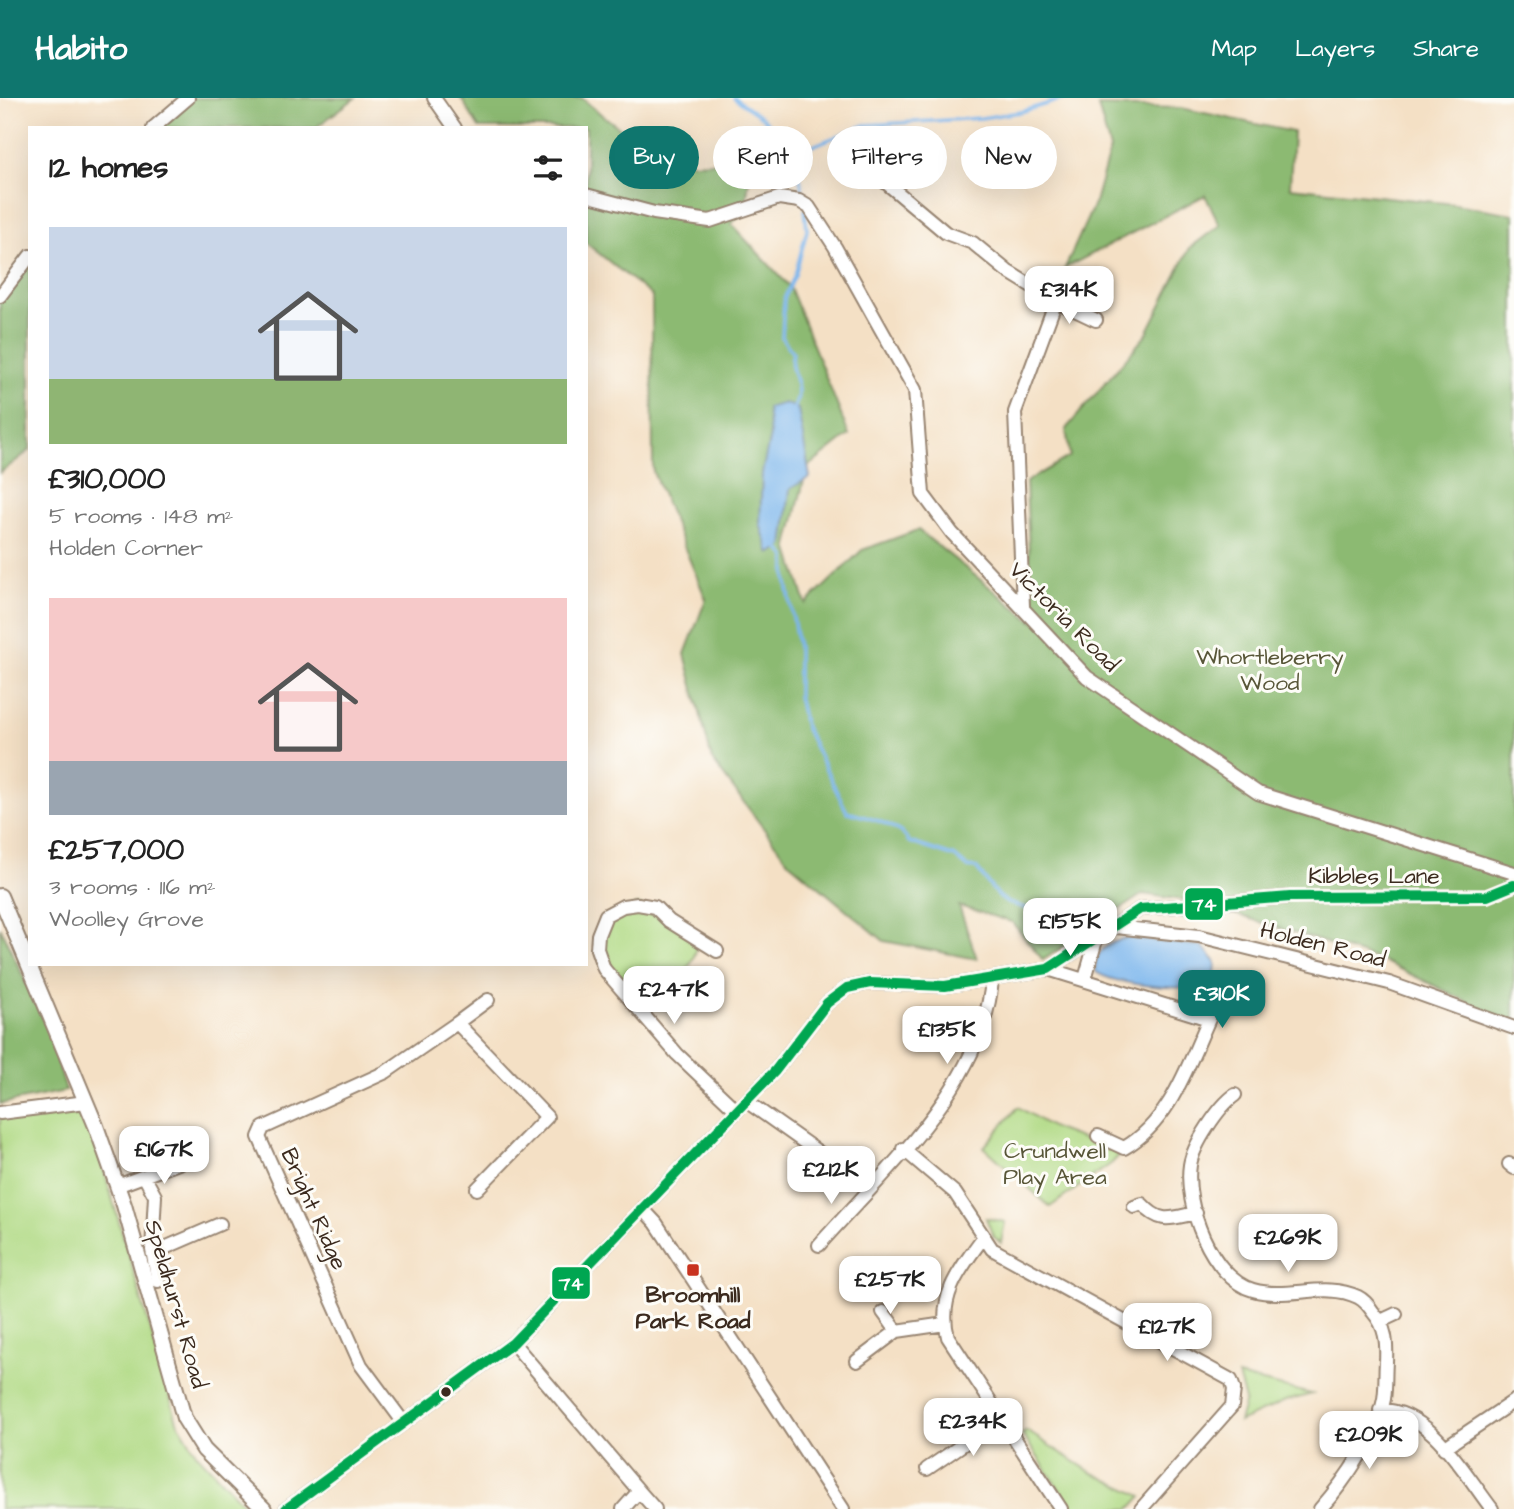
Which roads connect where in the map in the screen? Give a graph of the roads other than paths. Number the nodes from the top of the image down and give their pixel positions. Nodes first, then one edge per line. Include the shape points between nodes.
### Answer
1 (188, 98) edge
2 (434, 98) edge
3 (155, 126) edge
4 (454, 126) edge
5 (894, 189) edge
6 (588, 196) edge
7 (28, 259) edge
8 (0, 296) edge
9 (1056, 301) junction
10 (1096, 320) dead end
11 (1023, 607) junction
12 (1514, 873) edge
13 (1514, 886) edge
14 (0, 896) edge
15 (1116, 927) junction
16 (1096, 940) junction
17 (716, 951) dead end
18 (28, 963) edge
19 (29, 966) edge
20 (1048, 969) junction
21 (1085, 979) junction
22 (992, 980) junction
23 (488, 1000) dead end
24 (457, 1023) junction
25 (1514, 1028) edge
26 (1236, 1095) dead end
27 (746, 1101) junction
28 (86, 1102) junction
29 (736, 1110) junction
30 (0, 1113) edge
31 (1098, 1136) dead end
32 (903, 1149) junction
33 (200, 1155) dead end
34 (144, 1176) junction
35 (117, 1186) junction
36 (869, 1188) junction
37 (477, 1189) dead end
38 (1134, 1207) dead end
39 (642, 1208) junction
40 (1196, 1213) junction
41 (220, 1224) dead end
42 (982, 1238) junction
43 (819, 1245) dead end
44 (153, 1253) junction
45 (158, 1281) dead end
46 (883, 1312) dead end
47 (1396, 1314) dead end
48 (1381, 1321) junction
49 (945, 1324) junction
50 (897, 1331) junction
51 (513, 1343) junction
52 (857, 1361) dead end
53 (1514, 1401) edge
54 (1380, 1410) junction
55 (1000, 1419) junction
56 (404, 1423) junction
57 (1444, 1448) junction
58 (927, 1469) dead end
59 (639, 1491) junction
60 (1325, 1504) edge
61 (264, 1509) edge
62 (286, 1509) edge
63 (623, 1509) edge
64 (655, 1509) edge
65 (843, 1509) edge
66 (1061, 1509) edge
67 (1141, 1509) edge
68 (1339, 1509) edge
69 (1492, 1509) edge

1 - 3 street
2 - 4 street
5 - 9 street via 946,233 973,243
6 - 11 street, Victoria Road via 654,213 710,221 769,200 790,198 818,217 915,390 923,494 952,533
7 - 8 street
9 - 10 street
9 - 11 street via 1015,412
11 - 12 street, Victoria Road via 1087,677 1258,793
13 - 15 street, Kibbles Lane via 1487,896 1290,897 1140,909
14 - 18 street, Speldhurst Road
15 - 16 street, Kibbles Lane
15 - 25 street, Holden Road via 1199,936 1389,983
16 - 20 street, Kibbles Lane
16 - 21 street
17 - 29 street via 655,907 638,904 606,915 598,935 604,969 677,1054
19 - 28 street, Speldhurst Road
20 - 21 street
20 - 22 street, Kibbles Lane
21 - 31 street via 1209,1019 1156,1124 1124,1148
22 - 27 street, Kibbles Lane via 945,986 870,983 847,988 827,1003
22 - 32 street via 986,1022 968,1066
23 - 24 street, Bright Ridge
24 - 37 street via 547,1117
24 - 56 street, Bright Ridge via 386,1072 263,1128 259,1137 361,1366
26 - 40 street via 1223,1103 1196,1147 1190,1166
27 - 29 street, Kibbles Lane
27 - 36 street
28 - 30 street
28 - 35 street, Speldhurst Road
29 - 39 street, Kibbles Lane
32 - 36 street
32 - 42 street via 955,1193
33 - 34 street
34 - 35 street
34 - 44 street via 155,1196
35 - 61 street, Speldhurst Road via 184,1418 204,1450
36 - 43 street
38 - 40 street via 1142,1204 1154,1217 1167,1219
39 - 51 street, Kibbles Lane
39 - 65 street
40 - 48 street via 1210,1254 1224,1273 1253,1290 1335,1288 1362,1298
41 - 44 street
42 - 49 street via 946,1297
42 - 67 street via 1001,1255 1231,1380 1233,1406
44 - 45 street
46 - 50 street
47 - 48 street
48 - 54 street via 1386,1346
49 - 50 street
49 - 55 street via 948,1337
50 - 52 street
51 - 56 street, Kibbles Lane
51 - 59 street
53 - 57 street
54 - 57 street via 1397,1410 1415,1418
54 - 60 street via 1359,1455
55 - 58 street
55 - 66 street
56 - 62 street, Kibbles Lane
57 - 69 street
59 - 63 street
59 - 64 street
60 - 68 street

